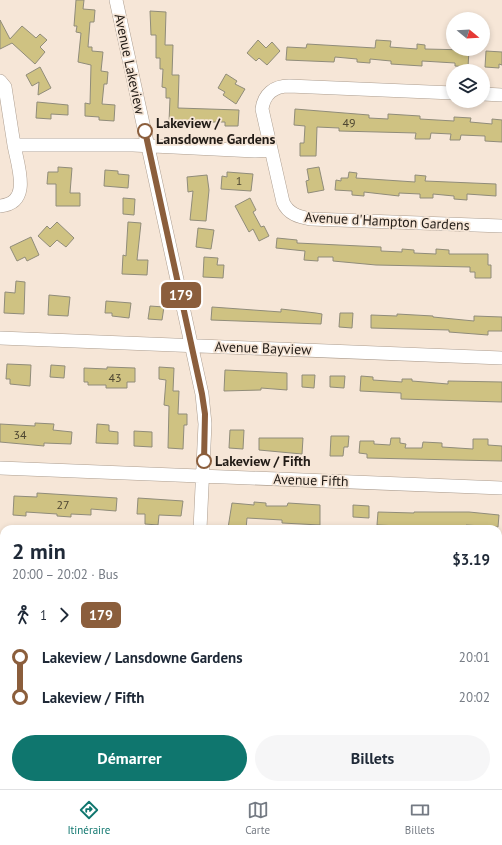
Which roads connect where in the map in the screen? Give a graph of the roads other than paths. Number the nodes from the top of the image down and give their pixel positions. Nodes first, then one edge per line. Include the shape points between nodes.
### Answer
1 (116, 0) edge
2 (0, 81) edge
3 (446, 93) edge
4 (490, 94) edge
5 (502, 95) edge
6 (14, 145) junction
7 (148, 146) junction
8 (271, 150) junction
9 (0, 206) edge
10 (502, 226) edge
11 (0, 338) edge
12 (192, 345) junction
13 (502, 358) edge
14 (0, 468) edge
15 (204, 476) junction
16 (502, 488) edge
17 (200, 525) edge

1 - 7 street, Avenue Lakeview
2 - 6 street via 6,87
3 - 8 street, Avenue d'Hampton Gardens via 289,86 277,88 268,94 262,109
4 - 5 street
6 - 7 street
6 - 9 street via 22,187 17,199 10,205
7 - 8 street
7 - 12 street, Avenue Lakeview
8 - 10 street, Avenue d'Hampton Gardens via 283,202 288,210 297,216 311,219
11 - 12 street, Avenue Bayview
12 - 13 street, Avenue Bayview
12 - 15 street, Avenue Lakeview via 205,414
14 - 15 street, Avenue Fifth
15 - 16 street, Avenue Fifth
15 - 17 street, Avenue Lakeview

